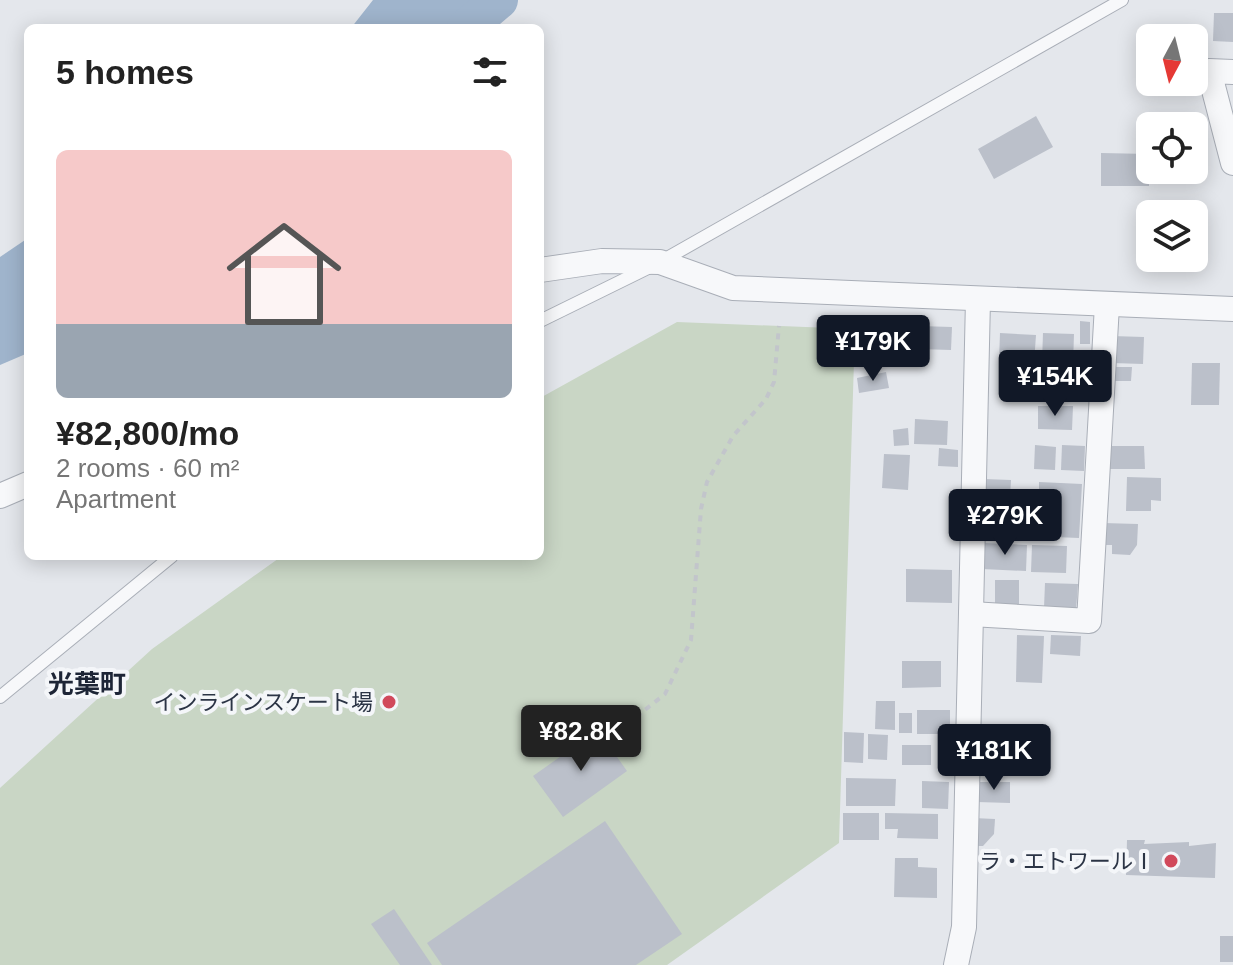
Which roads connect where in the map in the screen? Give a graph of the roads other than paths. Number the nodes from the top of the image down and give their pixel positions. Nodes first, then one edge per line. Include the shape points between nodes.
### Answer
1 (1122, 0) edge
2 (1233, 72) edge
3 (1233, 163) edge
4 (660, 262) junction
5 (544, 269) edge
6 (978, 299) junction
7 (1107, 305) junction
8 (1233, 309) edge
9 (544, 319) edge
10 (24, 486) edge
11 (0, 496) edge
12 (167, 560) edge
13 (971, 614) junction
14 (0, 697) edge
15 (956, 965) edge

1 - 4 lane
2 - 3 street via 1209,71
4 - 5 street via 602,261
4 - 6 street via 733,288
4 - 9 lane
6 - 7 street
6 - 13 street
7 - 8 street
7 - 13 street via 1089,621
10 - 11 street
12 - 14 lane
13 - 15 street via 964,927

